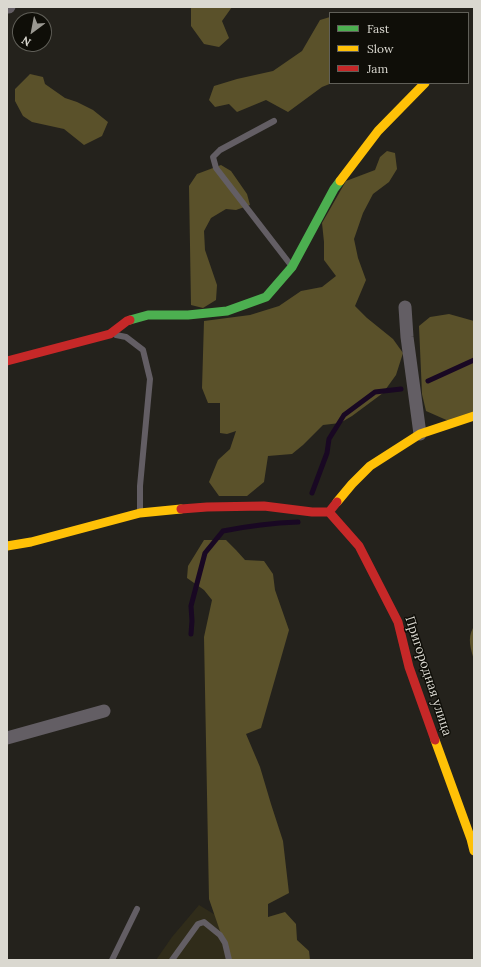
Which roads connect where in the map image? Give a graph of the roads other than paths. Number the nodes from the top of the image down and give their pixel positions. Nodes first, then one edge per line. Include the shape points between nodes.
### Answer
1 (424, 84) edge
2 (274, 122) dead end
3 (292, 267) junction
4 (405, 307) dead end
5 (110, 334) junction
6 (7, 361) edge
7 (474, 416) edge
8 (420, 434) junction
9 (329, 512) junction
10 (140, 513) junction
11 (7, 546) edge
12 (104, 711) dead end
13 (7, 738) edge
14 (472, 840) edge
15 (474, 851) edge
16 (137, 909) dead end
17 (112, 960) edge
18 (172, 960) edge
19 (229, 960) edge

1 - 3 street via 378,131 334,189
2 - 3 lane via 220,150 213,157 216,168
3 - 5 street via 266,297 227,311 188,315 148,315 127,321
4 - 8 street
5 - 6 street
5 - 10 lane via 126,337 142,350 150,379 140,486
7 - 8 street
8 - 9 street via 370,466
9 - 10 street via 264,506 206,507
9 - 14 street, Пригородная улица via 359,546 398,622 409,667
10 - 11 street
12 - 13 street
14 - 15 street, Пригородная улица
16 - 17 lane
18 - 19 lane via 201,922 220,934

